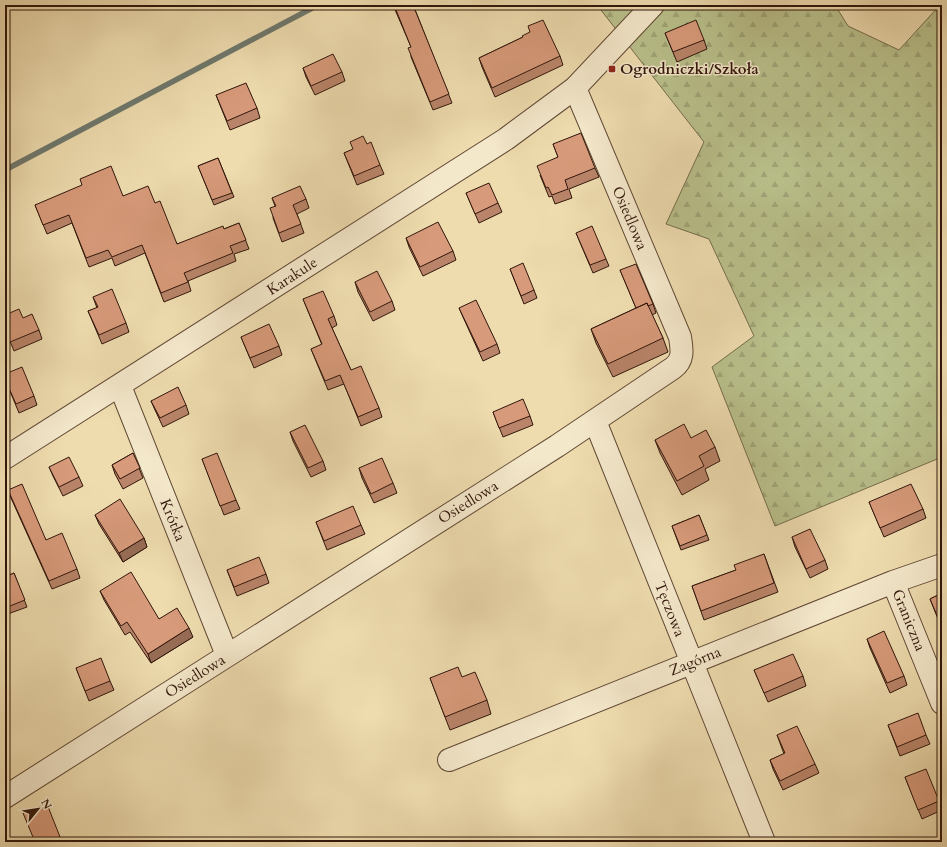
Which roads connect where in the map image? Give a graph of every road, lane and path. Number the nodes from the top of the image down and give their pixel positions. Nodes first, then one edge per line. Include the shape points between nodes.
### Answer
1 (653, 5) edge
2 (575, 88) junction
3 (120, 386) junction
4 (595, 421) junction
5 (5, 458) edge
6 (942, 565) edge
7 (893, 582) junction
8 (227, 655) junction
9 (692, 662) junction
10 (942, 703) edge
11 (449, 760) dead end
12 (5, 797) edge
13 (764, 842) edge

1 - 2 street, Karakule
2 - 3 street, Karakule via 506,139
2 - 4 street, Osiedlowa via 680,337 682,353 680,362 673,368
3 - 5 street, Karakule
3 - 8 street, Krótka
4 - 8 street, Osiedlowa
4 - 9 street, Tęczowa
6 - 7 street, Zagórna
7 - 9 street, Zagórna
7 - 10 street, Graniczna
8 - 12 street, Osiedlowa
9 - 11 street, Zagórna
9 - 13 street, Tęczowa

